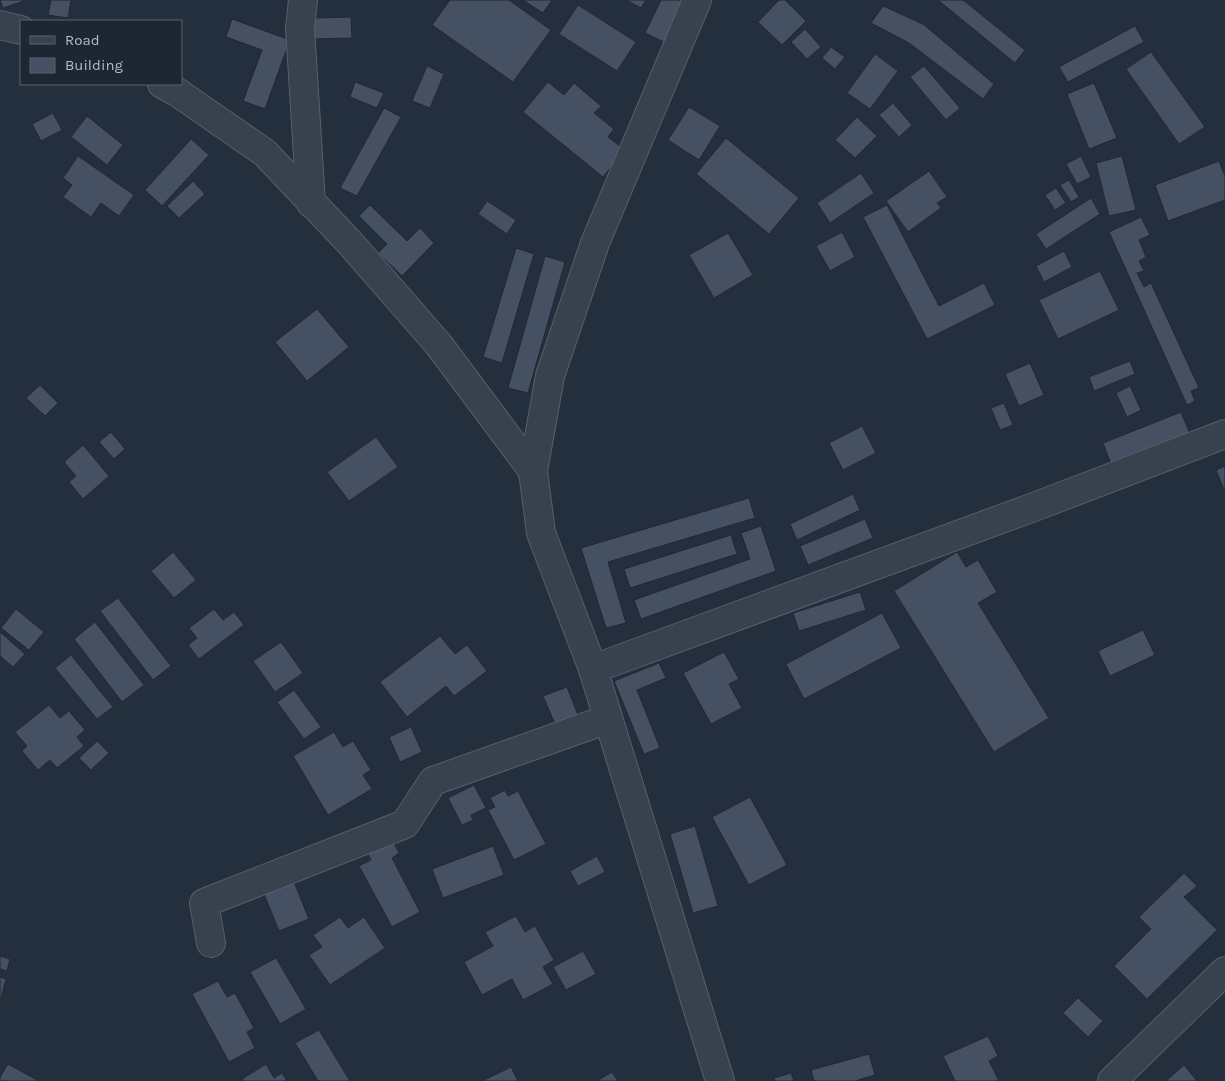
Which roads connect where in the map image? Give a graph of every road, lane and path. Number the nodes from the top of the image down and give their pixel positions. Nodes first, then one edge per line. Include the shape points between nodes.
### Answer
1 (303, 0) edge
2 (697, 0) edge
3 (0, 25) edge
4 (20, 30) edge
5 (164, 85) edge
6 (312, 202) junction
7 (1225, 434) edge
8 (533, 471) junction
9 (593, 669) junction
10 (608, 719) junction
11 (211, 943) dead end
12 (1225, 971) edge
13 (720, 1081) edge
14 (1112, 1081) edge

1 - 6 street via 300,28
2 - 8 street via 595,243 550,376
3 - 4 street
5 - 6 street via 265,153
6 - 8 street via 439,345
7 - 9 street
8 - 9 street via 541,533
9 - 10 street
10 - 11 street via 433,781 405,824 204,903
10 - 13 street
12 - 14 street

